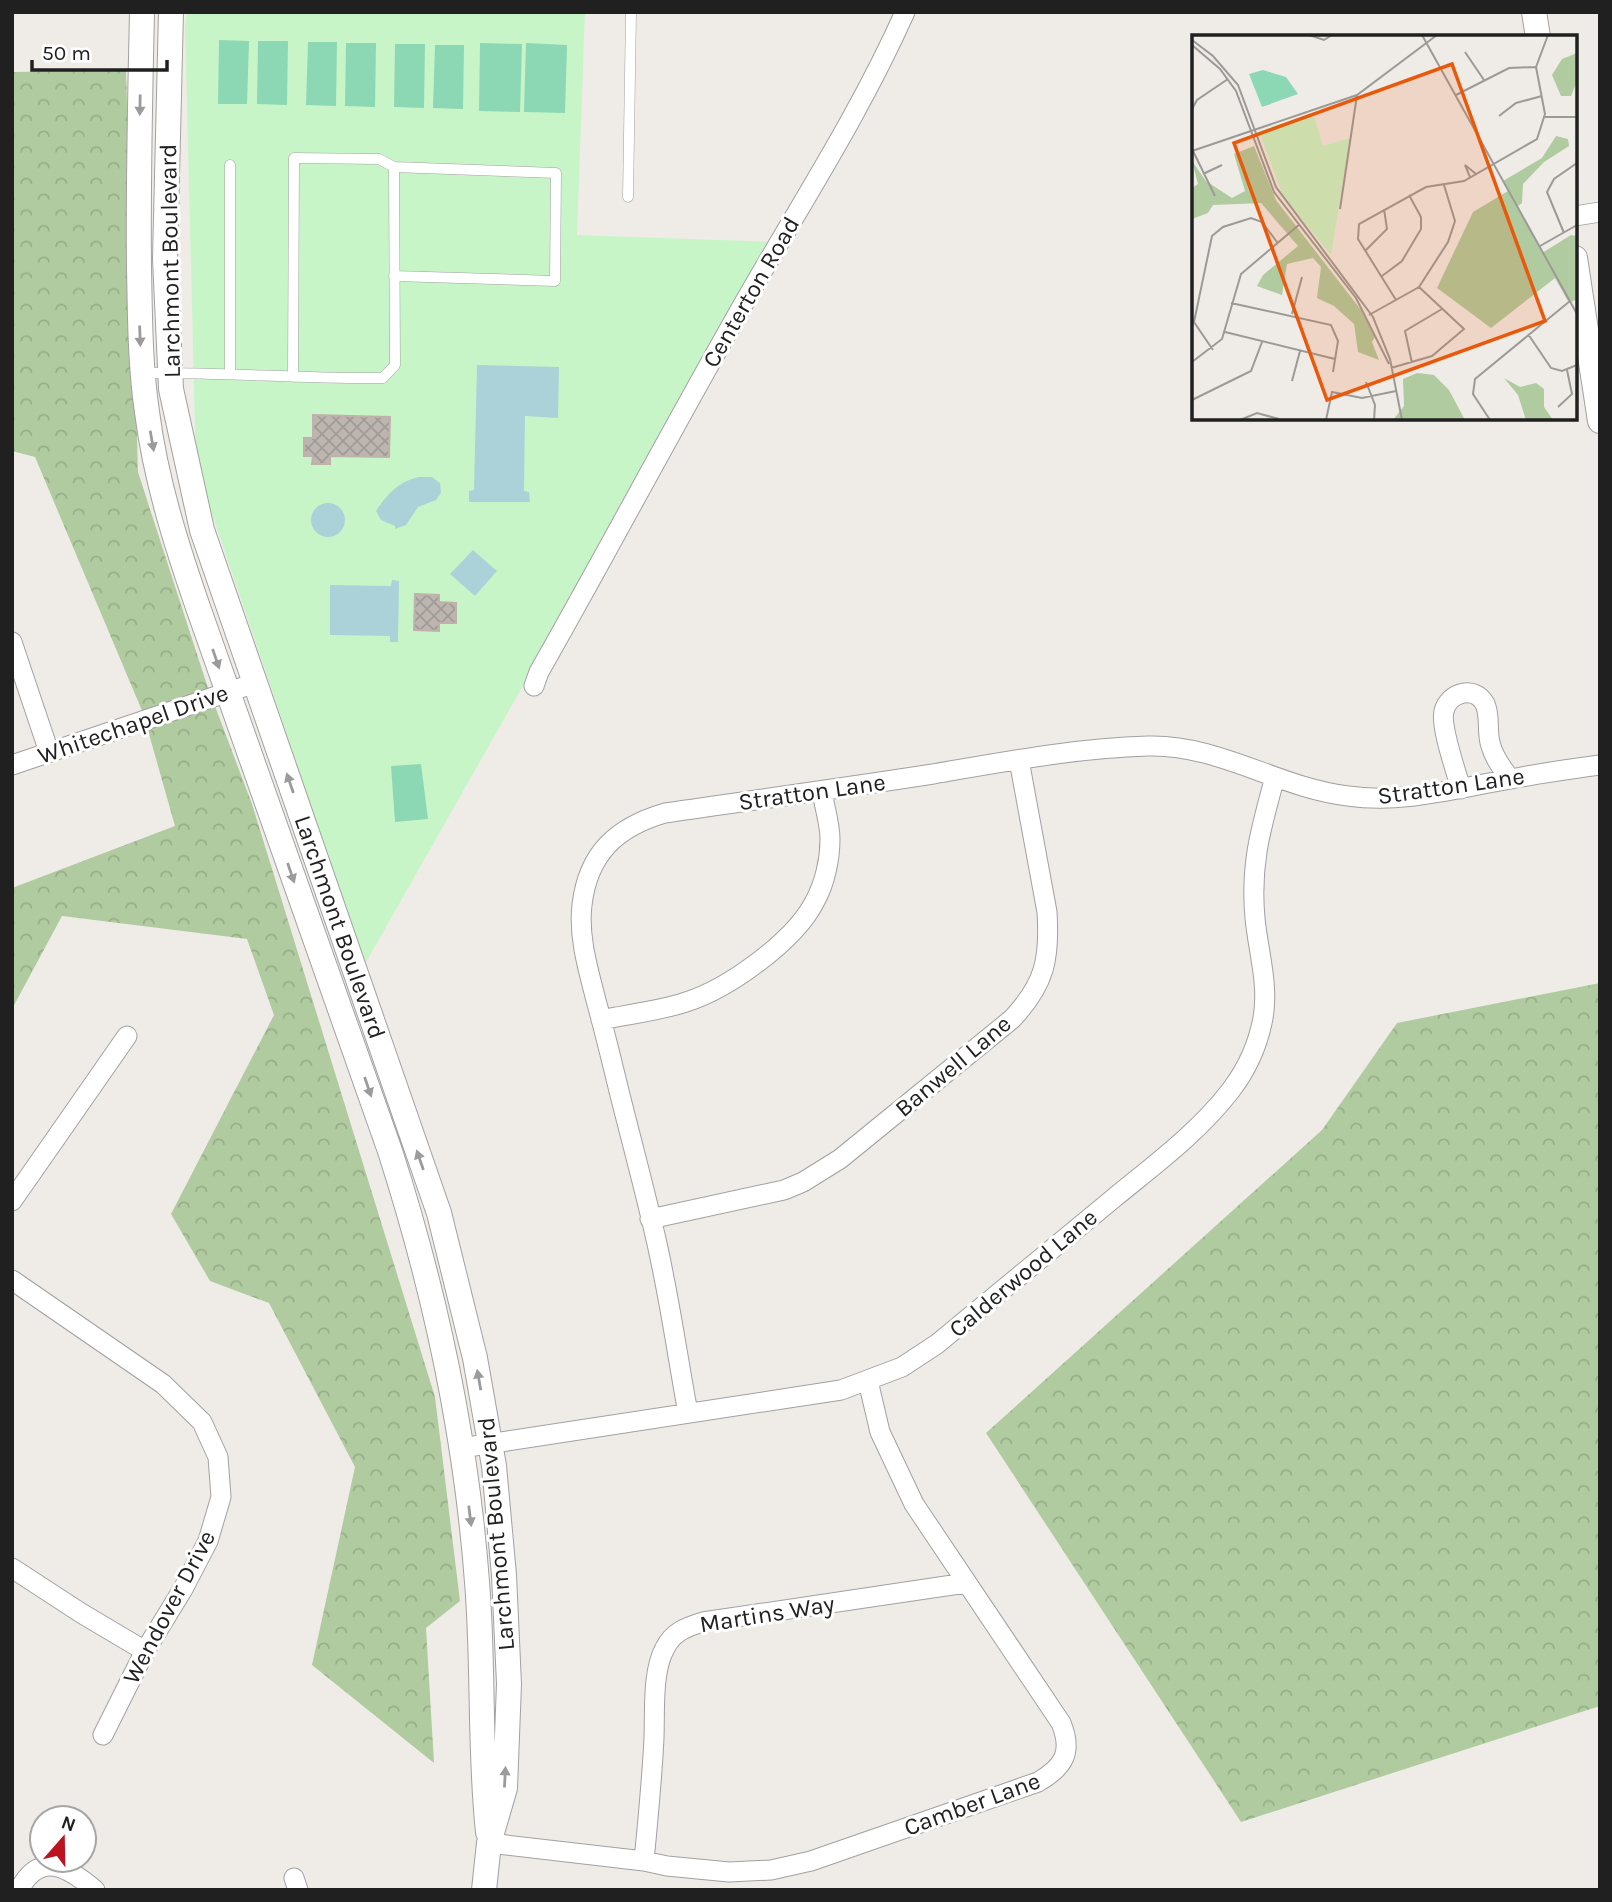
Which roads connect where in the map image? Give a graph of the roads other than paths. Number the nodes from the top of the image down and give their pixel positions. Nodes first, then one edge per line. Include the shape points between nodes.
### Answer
1 (142, 12) edge
2 (171, 12) edge
3 (631, 12) edge
4 (905, 12) edge
5 (1534, 12) edge
6 (1538, 35) edge
7 (230, 165) dead end
8 (394, 167) junction
9 (628, 197) dead end
10 (1600, 212) edge
11 (1577, 216) edge
12 (1577, 275) edge
13 (394, 276) junction
14 (143, 373) junction
15 (171, 373) junction
16 (230, 374) junction
17 (293, 377) junction
18 (1600, 421) edge
19 (12, 642) edge
20 (255, 683) junction
21 (534, 686) dead end
22 (228, 692) junction
23 (49, 752) junction
24 (1019, 760) junction
25 (12, 765) edge
26 (1600, 765) edge
27 (1275, 777) junction
28 (1510, 779) junction
29 (1461, 789) junction
30 (822, 791) junction
31 (601, 1020) junction
32 (127, 1036) dead end
33 (12, 1201) edge
34 (650, 1219) junction
35 (12, 1280) edge
36 (868, 1381) junction
37 (688, 1413) junction
38 (490, 1443) junction
39 (461, 1448) junction
40 (12, 1568) edge
41 (966, 1583) junction
42 (145, 1651) junction
43 (103, 1735) dead end
44 (489, 1843) junction
45 (643, 1861) junction
46 (19, 1890) edge
47 (95, 1890) edge
48 (484, 1890) edge

1 -> 14 street, Larchmont Boulevard via 139,319
2 - 15 street, Larchmont Boulevard via 165,259
3 - 9 lane
4 - 21 street, Centerton Road via 848,126 748,295
5 - 6 street
7 - 16 lane
8 - 13 lane
8 - 13 lane via 556,173 555,281
8 - 17 lane via 379,159 293,158
10 - 11 street
12 - 18 street
13 - 17 lane via 395,365 383,378
14 - 15 lane
14 -> 22 street, Larchmont Boulevard via 167,513
15 - 16 lane
15 - 20 street, Larchmont Boulevard via 202,530
16 - 17 lane
19 - 23 street
20 - 22 street, Whitechapel Drive
38 -> 20 street, Larchmont Boulevard via 475,1358 439,1213
22 - 23 street, Whitechapel Drive
22 -> 39 street, Larchmont Boulevard via 410,1214
23 - 25 street, Whitechapel Drive
24 - 27 street, Stratton Lane via 1173,746
24 - 30 street, Stratton Lane
24 - 34 street, Banwell Lane via 1048,929 1042,979 1023,1007 840,1159 812,1177 772,1193
26 - 28 street, Stratton Lane
27 - 29 street, Stratton Lane via 1351,797 1417,796
27 - 36 street, Calderwood Lane via 1257,839 1253,876 1265,994 1263,1015 1242,1074 1216,1109 1162,1158 947,1335 902,1367
28 - 29 street, Stratton Lane
28 - 29 street via 1491,749 1485,705 1471,692 1460,693 1445,707 1443,719
30 - 31 street via 830,836 827,864 814,903 799,925 714,990 686,1002
30 - 31 street, Stratton Lane via 665,813 623,830 607,844 587,883 582,915 584,946
31 - 34 street, Stratton Lane
32 - 33 street
34 - 37 street, Stratton Lane
35 - 42 street, Wendover Drive via 163,1384 202,1422 218,1457 221,1497 208,1541
36 - 37 street, Calderwood Lane via 841,1390
36 - 41 street, Camber Lane via 880,1432 898,1474
37 - 38 street, Calderwood Lane
38 - 39 street, Calderwood Lane
44 -> 38 street, Larchmont Boulevard via 505,1788 509,1684 504,1575
39 -> 44 street, Larchmont Boulevard via 478,1584 482,1784
40 - 42 street
41 - 45 street, Martins Way via 703,1622 674,1635 658,1670
41 - 45 street, Camber Lane via 1061,1723 1067,1749 1052,1774 791,1867 729,1872
42 - 43 street, Wendover Drive
44 - 45 street, Camber Lane
44 - 48 street, Larchmont Boulevard
46 - 47 street via 34,1870 47,1865 74,1872

